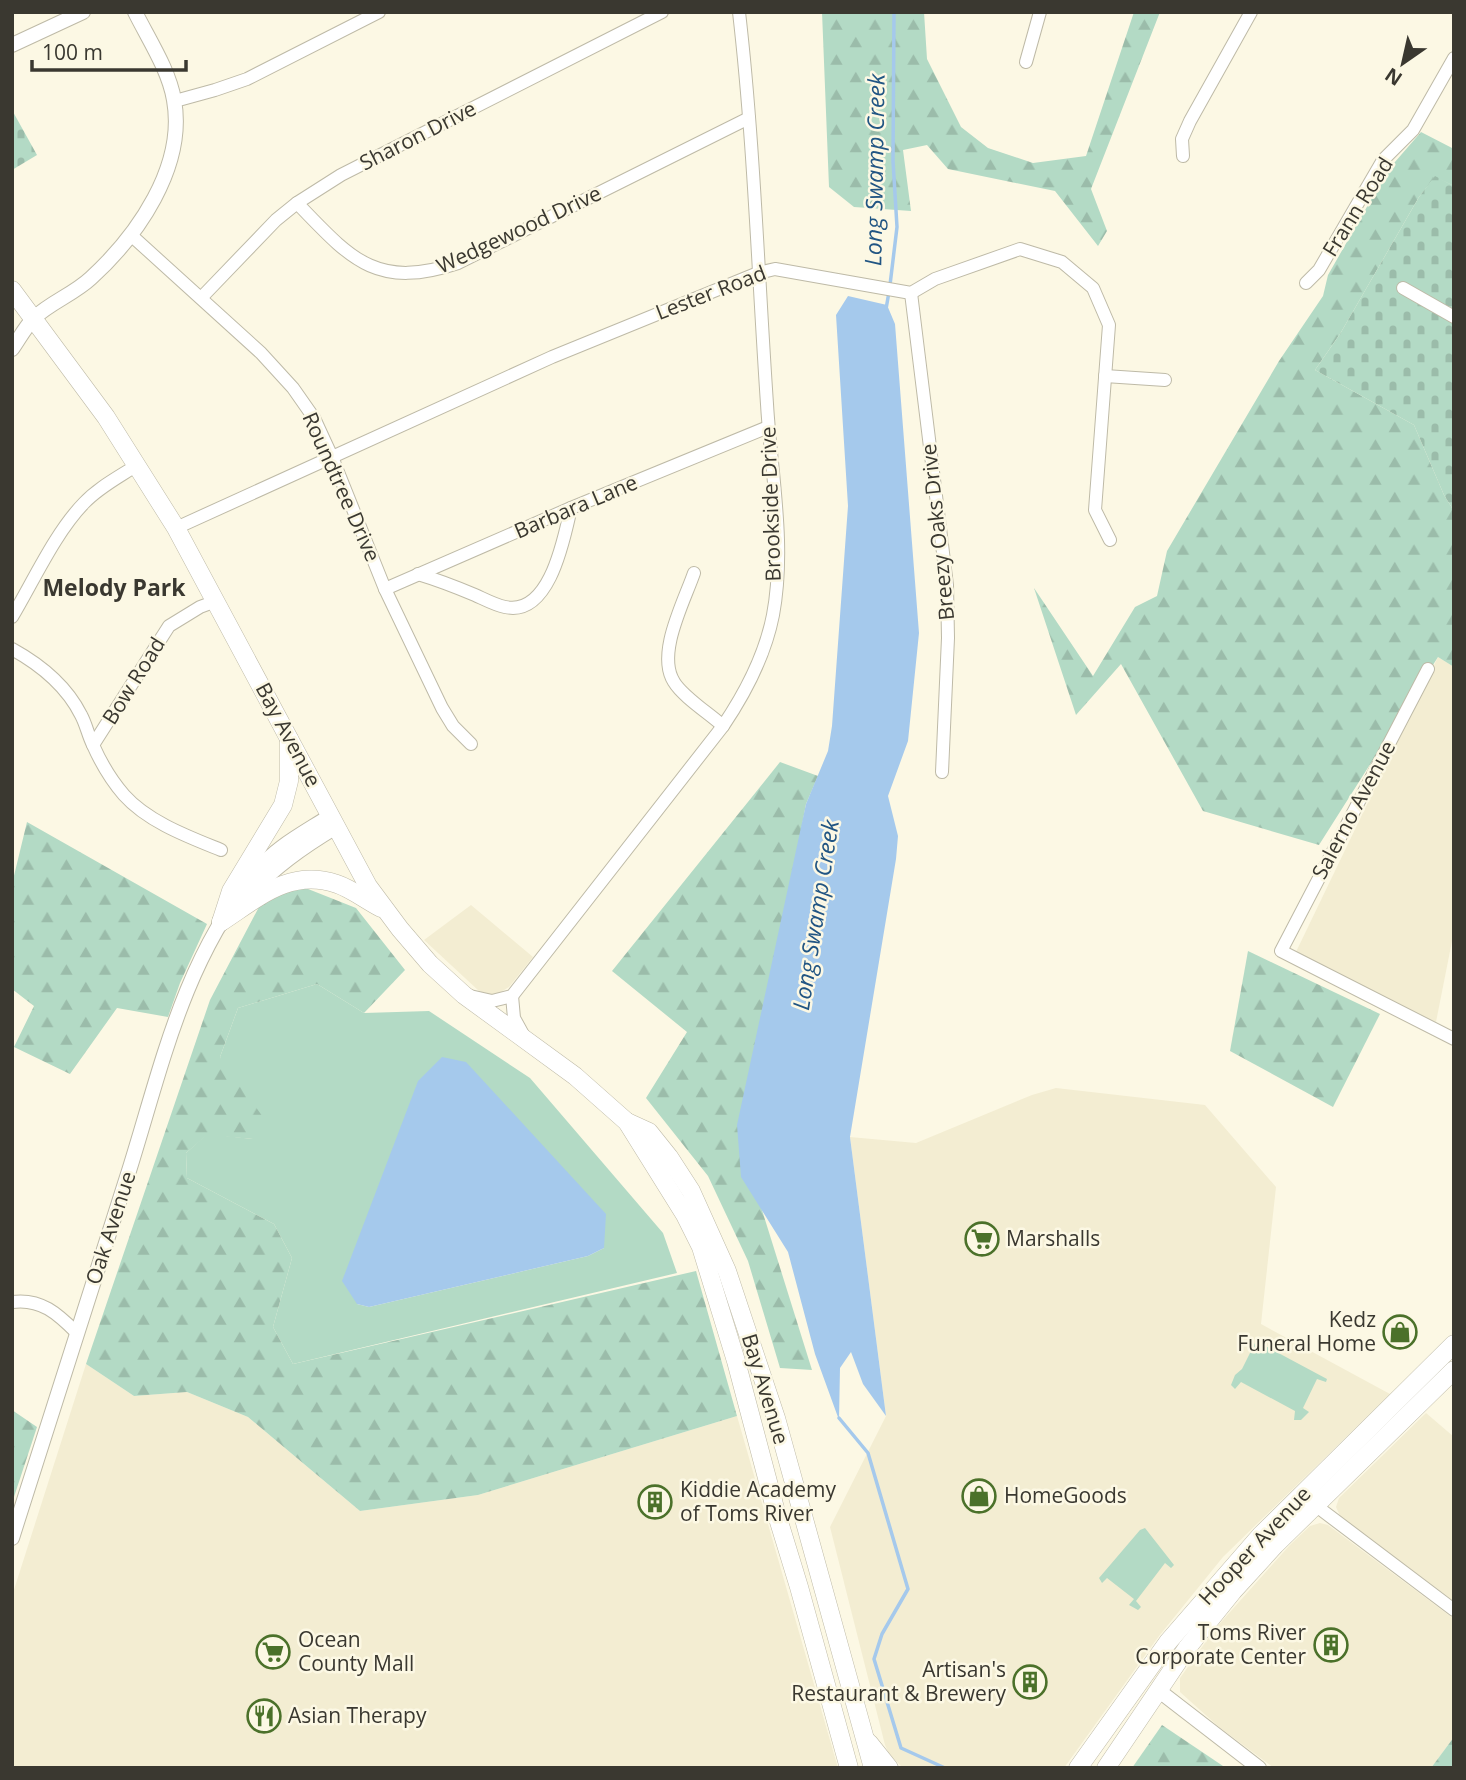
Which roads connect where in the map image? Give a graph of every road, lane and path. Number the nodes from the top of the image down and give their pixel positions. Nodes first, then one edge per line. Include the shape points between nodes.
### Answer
1 (83, 12) edge
2 (135, 12) edge
3 (379, 12) edge
4 (662, 12) edge
5 (739, 12) edge
6 (1040, 12) edge
7 (1251, 12) edge
8 (12, 45) edge
9 (1453, 60) edge
10 (1026, 62) dead end
11 (175, 101) junction
12 (749, 118) junction
13 (1183, 156) dead end
14 (297, 203) junction
15 (132, 236) junction
16 (758, 273) junction
17 (1306, 283) dead end
18 (1403, 288) dead end
19 (12, 290) edge
20 (911, 293) junction
21 (201, 298) junction
22 (1454, 317) edge
23 (33, 319) junction
24 (12, 349) edge
25 (1105, 376) junction
26 (1164, 380) dead end
27 (768, 427) junction
28 (332, 457) junction
29 (137, 465) junction
30 (571, 508) junction
31 (176, 528) junction
32 (1110, 540) dead end
33 (694, 573) dead end
34 (418, 575) junction
35 (385, 589) junction
36 (216, 601) junction
37 (12, 617) edge
38 (12, 649) edge
39 (1428, 669) dead end
40 (723, 726) junction
41 (289, 737) junction
42 (471, 744) dead end
43 (93, 745) junction
44 (942, 772) dead end
45 (333, 821) junction
46 (221, 850) dead end
47 (386, 911) junction
48 (221, 922) junction
49 (464, 995) junction
50 (512, 996) junction
51 (1454, 1040) edge
52 (527, 1041) junction
53 (627, 1122) junction
54 (12, 1302) edge
55 (77, 1333) junction
56 (1454, 1344) edge
57 (1454, 1370) edge
58 (1315, 1506) junction
59 (12, 1538) edge
60 (798, 1539) junction
61 (814, 1556) junction
62 (799, 1587) junction
63 (1454, 1610) edge
64 (1158, 1690) junction
65 (864, 1737) junction
66 (1079, 1764) edge
67 (849, 1768) edge
68 (861, 1768) edge
69 (873, 1768) edge
70 (889, 1768) edge
71 (1106, 1768) edge
72 (1258, 1768) edge

1 - 8 street
2 - 11 street
3 - 11 street via 247,79
4 - 14 street, Sharon Drive via 341,175
5 - 12 street, Brookside Drive
6 - 10 street
7 - 13 street via 1190,121 1182,139
9 - 17 street, Frann Road via 1413,130 1383,160 1320,270
11 - 15 street via 174,143 165,174
12 - 14 street, Wedgewood Drive via 458,263 431,272 381,270 358,261
12 - 16 street, Brookside Drive
14 - 21 street, Sharon Drive
15 - 21 street, Roundtree Drive
15 - 23 street via 90,280
16 - 20 street, Lester Road via 775,269
16 - 27 street, Brookside Drive
16 - 28 street, Lester Road via 552,357
18 - 22 street
19 - 23 main road, Bay Avenue
20 - 25 street via 935,279 1020,249 1062,262 1093,288 1109,325
20 - 44 street, Breezy Oaks Drive via 947,585
21 - 28 street, Roundtree Drive via 293,387
23 - 24 street
23 - 29 main road, Bay Avenue
25 - 26 street
25 - 32 street via 1095,510
27 - 30 street, Barbara Lane
27 - 40 street, Brookside Drive via 776,528 773,614 751,681
28 - 31 street, Lester Road
28 - 35 street, Roundtree Drive
29 - 31 main road, Bay Avenue
29 - 37 street via 83,504
30 - 34 street, Barbara Lane
30 - 34 street via 551,575 537,597 518,607 506,607
31 - 36 main road, Bay Avenue
33 - 40 street via 673,631 669,671 675,685
34 - 35 street, Barbara Lane
35 - 42 street, Roundtree Drive via 442,708
36 - 41 main road, Bay Avenue
36 - 43 street, Bow Road via 169,626
38 - 43 street via 60,684 82,716
39 - 51 street, Salerno Avenue via 1281,951
40 - 50 street, Brookside Drive
41 - 45 main road, Bay Avenue
41 - 48 main road via 289,781 283,805 231,891
43 - 46 street via 108,776 126,798 181,833
45 - 47 main road, Bay Avenue
45 - 48 street, Oak Avenue via 278,850 257,870
47 - 48 main road via 340,885 309,878 275,887
47 - 49 main road, Bay Avenue via 430,964
48 - 55 street, Oak Avenue via 188,983 173,1025
49 - 50 street via 492,1002
49 - 52 main road, Bay Avenue
50 - 52 street via 514,1018
52 - 53 main road, Bay Avenue
53 - 60 main road, Bay Avenue via 696,1237 736,1362 759,1403
53 - 60 main road, Bay Avenue via 649,1132 669,1157 691,1191 727,1270 776,1418
54 - 55 street via 42,1304
55 - 59 street, Oak Avenue
56 - 66 main road, Hooper Avenue via 1261,1535 1168,1642
57 - 58 main road, Hooper Avenue
58 - 63 street
58 - 64 main road, Hooper Avenue via 1220,1605
60 - 61 main road
60 - 62 main road, Bay Avenue
61 - 62 main road via 803,1563
61 - 65 main road
62 - 67 main road, Bay Avenue
62 - 68 main road via 815,1605
64 - 71 main road, Hooper Avenue
64 - 72 street
65 - 69 main road
65 - 70 main road

